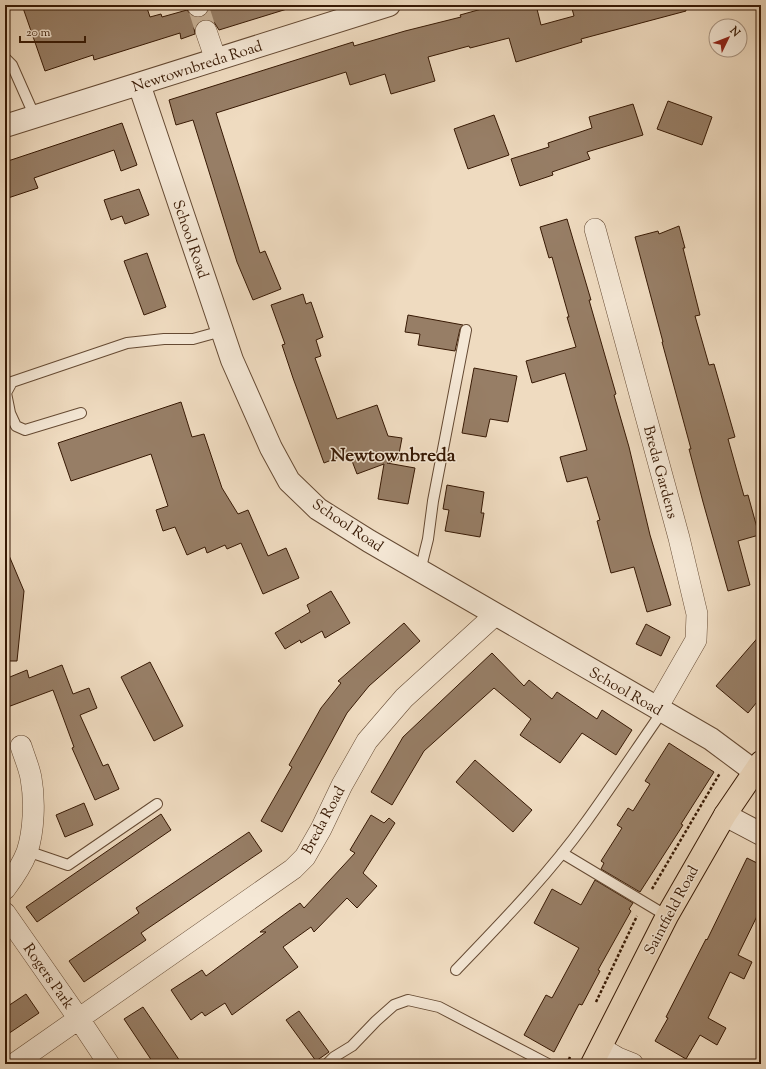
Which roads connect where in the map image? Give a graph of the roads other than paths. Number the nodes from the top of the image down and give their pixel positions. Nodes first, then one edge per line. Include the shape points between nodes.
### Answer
1 (389, 5) edge
2 (206, 31) tunnel mouth
3 (5, 58) edge
4 (216, 60) junction
5 (139, 84) junction
6 (34, 117) junction
7 (5, 126) edge
8 (595, 229) dead end
9 (222, 330) junction
10 (466, 330) dead end
11 (81, 413) dead end
12 (420, 571) junction
13 (496, 615) junction
14 (659, 710) junction
15 (21, 746) dead end
16 (758, 766) edge
17 (157, 804) dead end
18 (725, 815) junction
19 (761, 834) edge
20 (27, 851) junction
21 (562, 853) junction
22 (5, 889) edge
23 (5, 913) edge
24 (666, 916) junction
25 (456, 970) dead end
26 (79, 1019) junction
27 (597, 1056) edge
28 (14, 1064) edge
29 (108, 1064) edge
30 (327, 1064) edge
31 (548, 1064) edge
32 (633, 1064) edge

1 - 4 street, Newtownbreda Road
2 - 4 street
3 - 6 lane via 12,65
4 - 5 street, Newtownbreda Road
5 - 6 street, Newtownbreda Road
5 - 9 street, School Road
6 - 7 street, Newtownbreda Road
8 - 14 street, Breda Gardens via 679,538 697,614 696,640
9 - 11 lane via 193,339 127,343 12,382 6,393 16,426 25,430
9 - 12 street, School Road via 232,360 271,448 289,481 318,509
10 - 12 lane
12 - 13 street, School Road
13 - 14 street, School Road
13 - 26 street, Breda Road via 404,698 367,741 305,857 293,869
14 - 16 street, School Road
14 - 21 lane via 586,822
15 - 20 street via 31,778 33,805
16 - 18 highway, Saintfield Road
17 - 20 lane via 68,865
18 - 19 street
18 - 24 highway, Saintfield Road
20 - 22 street
21 - 24 lane
21 - 25 lane via 534,887
23 - 26 street, Rogers Park
24 - 27 highway, Saintfield Road
26 - 28 street, Breda Road
26 - 29 street
27 - 32 street via 618,1058
30 - 31 lane via 352,1046 394,1005 408,1000 439,1007

